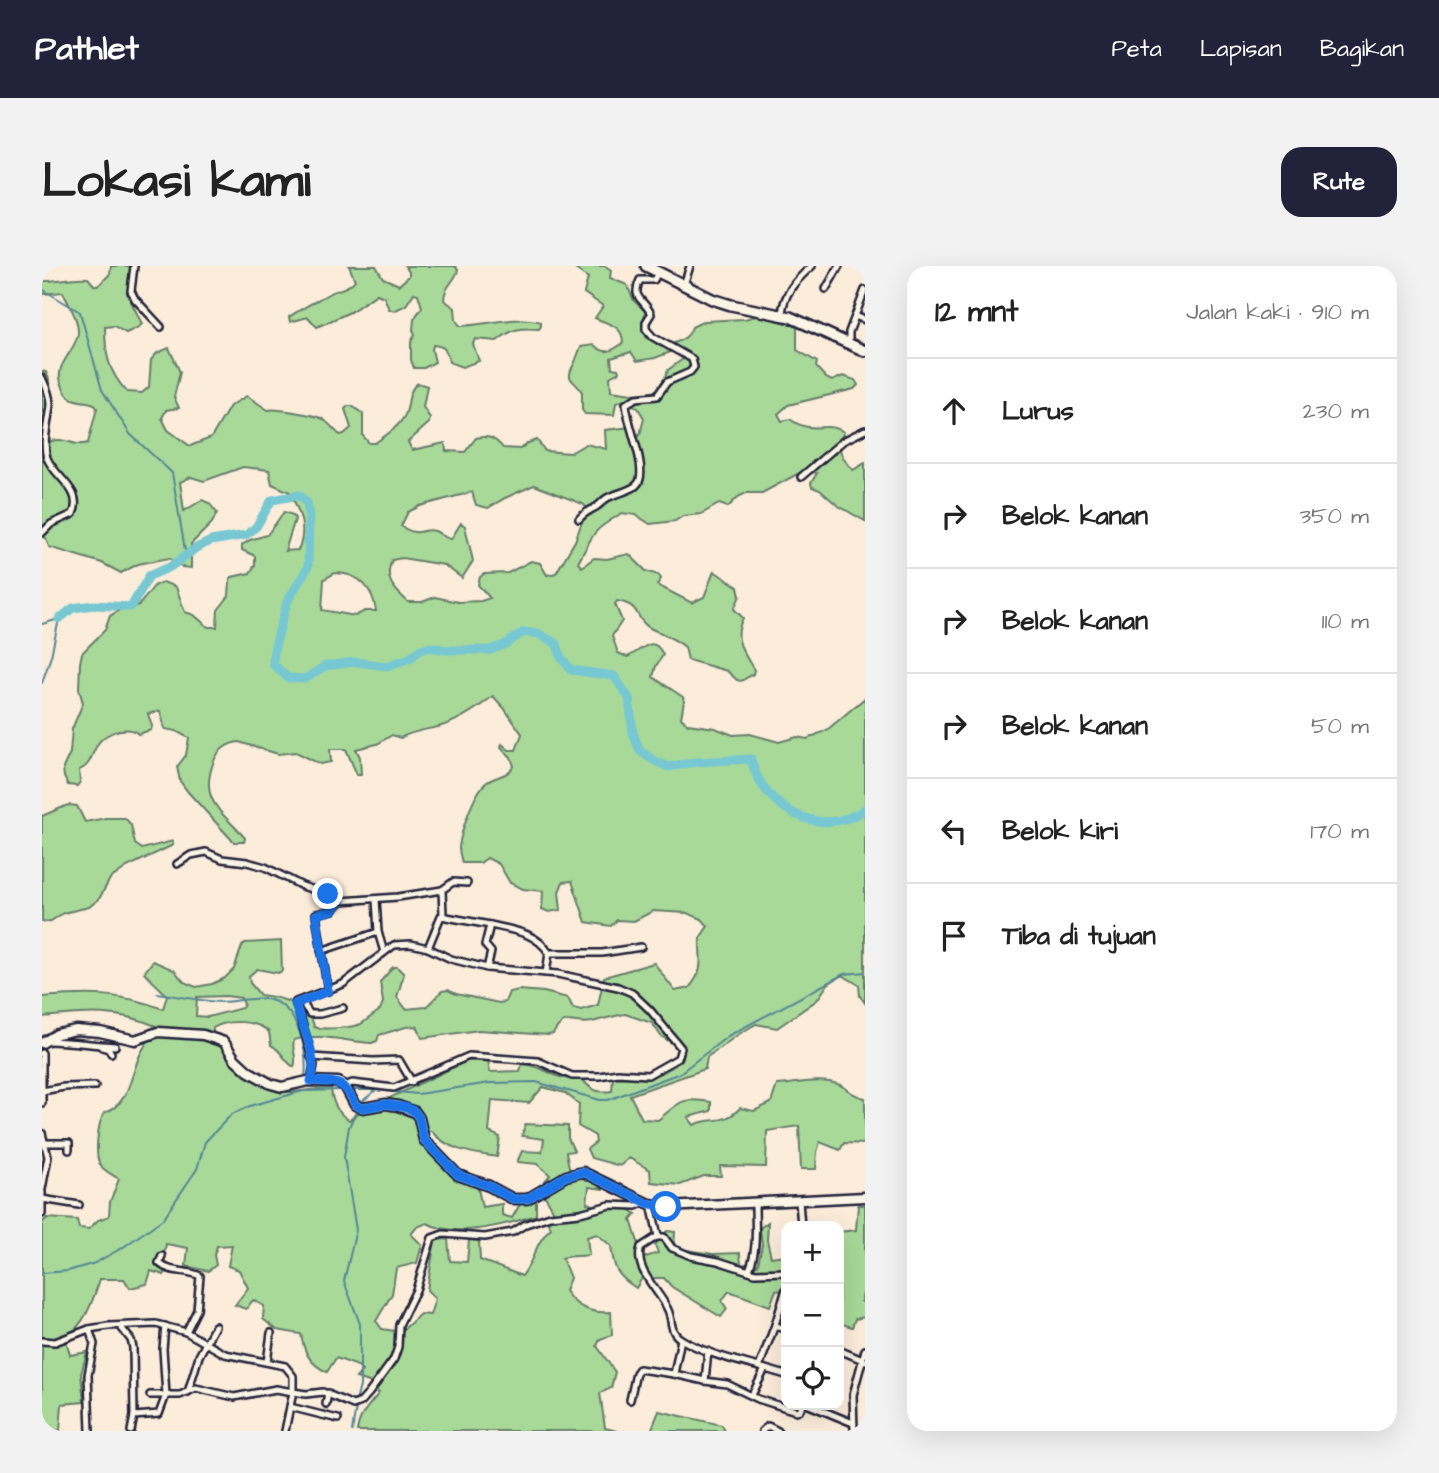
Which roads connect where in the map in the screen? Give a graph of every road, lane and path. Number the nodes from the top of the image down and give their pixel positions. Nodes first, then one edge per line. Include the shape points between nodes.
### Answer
1 (134, 266) edge
2 (646, 266) edge
3 (690, 266) edge
4 (812, 266) edge
5 (839, 266) edge
6 (658, 272) junction
7 (684, 285) junction
8 (826, 289) dead end
9 (865, 290) edge
10 (782, 315) junction
11 (855, 316) junction
12 (865, 320) edge
13 (160, 327) dead end
14 (849, 344) junction
15 (865, 351) edge
16 (42, 378) edge
17 (865, 430) edge
18 (801, 477) dead end
19 (579, 519) dead end
20 (42, 533) edge
21 (177, 864) dead end
22 (467, 883) dead end
23 (442, 890) junction
24 (376, 899) junction
25 (341, 901) junction
26 (443, 915) junction
27 (490, 925) junction
28 (378, 932) junction
29 (641, 947) dead end
30 (428, 948) junction
31 (321, 951) junction
32 (384, 952) junction
33 (549, 953) junction
34 (487, 968) junction
35 (546, 973) junction
36 (328, 991) junction
37 (304, 999) junction
38 (344, 1008) dead end
39 (43, 1042) edge
40 (114, 1045) dead end
41 (99, 1046) junction
42 (42, 1053) edge
43 (111, 1053) dead end
44 (312, 1058) junction
45 (307, 1082) junction
46 (412, 1082) junction
47 (95, 1086) dead end
48 (347, 1090) junction
49 (42, 1091) edge
50 (42, 1103) edge
51 (42, 1133) edge
52 (44, 1143) edge
53 (69, 1150) dead end
54 (45, 1167) edge
55 (42, 1190) edge
56 (865, 1197) edge
57 (42, 1199) edge
58 (799, 1201) junction
59 (648, 1203) junction
60 (755, 1203) junction
61 (79, 1205) dead end
62 (42, 1214) edge
63 (801, 1221) edge
64 (657, 1237) junction
65 (162, 1256) dead end
66 (749, 1270) junction
67 (781, 1272) edge
68 (781, 1305) edge
69 (775, 1325) junction
70 (120, 1326) junction
71 (165, 1326) junction
72 (215, 1326) dead end
73 (781, 1328) edge
74 (89, 1329) junction
75 (186, 1332) junction
76 (271, 1333) dead end
77 (681, 1339) junction
78 (42, 1341) edge
79 (206, 1344) junction
80 (865, 1350) edge
81 (708, 1351) junction
82 (844, 1352) edge
83 (863, 1360) edge
84 (267, 1362) junction
85 (762, 1368) junction
86 (674, 1374) junction
87 (781, 1374) edge
88 (705, 1381) junction
89 (188, 1392) junction
90 (293, 1392) junction
91 (328, 1393) junction
92 (150, 1395) dead end
93 (166, 1395) junction
94 (752, 1395) junction
95 (630, 1400) dead end
96 (326, 1404) tunnel mouth
97 (290, 1407) junction
98 (781, 1407) edge
99 (819, 1410) edge
100 (134, 1416) junction
101 (338, 1419) dead end
102 (855, 1429) edge
103 (90, 1431) edge
104 (131, 1431) edge
105 (285, 1431) edge
106 (762, 1431) edge
107 (778, 1431) edge

1 - 13 street via 131,291
2 - 6 main road
3 - 7 street
4 - 10 street via 784,299
5 - 8 street
6 - 7 main road
6 - 19 street via 654,281 640,280 636,289 651,314 645,328 692,359 694,367 667,382 657,396 626,404 639,458 639,483 606,498
7 - 10 main road via 731,305
9 - 11 street
10 - 14 main road
11 - 12 street
11 - 14 street
14 - 15 main road
16 - 20 street via 50,404 46,456 75,496 76,505 74,514
17 - 18 street via 843,441
21 - 25 street via 206,852 232,862 257,864
22 - 23 street via 453,882
23 - 24 street
23 - 26 street
24 - 25 street
24 - 28 street
25 - 31 street via 333,910 316,914
26 - 27 street
26 - 30 street
27 - 33 street via 528,934
27 - 34 street via 485,945 491,952
28 - 31 street
28 - 32 street
29 - 33 street
30 - 32 street via 399,944
30 - 34 street via 451,960
31 - 36 street
32 - 36 street
33 - 35 street
34 - 35 street
35 - 46 street via 632,993 680,1044 680,1054 641,1076 572,1076 538,1061 469,1056
36 - 37 street
37 - 38 street via 310,1014
37 - 44 street via 295,1005
39 - 41 street
39 - 45 street via 57,1034 82,1030 135,1040 158,1032 202,1035 224,1042 248,1071 271,1084 282,1087
40 - 41 street
41 - 43 street
42 - 49 street
44 - 45 street via 314,1071
44 - 46 street via 400,1060
45 - 48 street via 335,1082
46 - 48 street via 394,1088 352,1083
47 - 49 street
48 - 59 street via 359,1107 386,1104 415,1112 424,1140 458,1175 513,1199 527,1199 566,1176 583,1172
49 - 50 street
51 - 52 street
52 - 53 street via 69,1143
52 - 54 street
54 - 55 street
55 - 57 street
56 - 58 street
57 - 61 street
57 - 62 street
58 - 60 street
58 - 63 street
59 - 60 street via 678,1208
59 - 64 street via 659,1230
59 - 91 street via 550,1216 513,1232 485,1237 443,1234 432,1238 399,1325 394,1359 361,1402 353,1405
60 - 66 street
64 - 66 street via 691,1256
64 - 77 street via 641,1247 639,1257 668,1309 673,1332
65 - 75 street via 159,1263 163,1267 200,1276 197,1310
66 - 67 street
68 - 69 street
69 - 73 street
69 - 85 street
70 - 71 street
70 - 74 street
70 - 100 street via 133,1348
71 - 75 street
71 - 93 street
72 - 79 street
74 - 78 street via 55,1342
74 - 103 street via 94,1344 88,1375
75 - 79 street
76 - 84 street
77 - 81 street
77 - 86 street
79 - 84 street via 236,1358
79 - 89 street
80 - 83 street
81 - 85 street
81 - 88 street
82 - 83 street
83 - 102 street via 853,1395
84 - 90 street via 285,1366 294,1380
85 - 87 street
85 - 94 street
86 - 88 street
86 - 95 street via 639,1369
88 - 94 street
89 - 90 street via 198,1388 234,1397 276,1389
89 - 93 street
90 - 91 street
90 - 97 street
91 - 96 street
92 - 93 street
93 - 100 street via 159,1414
94 - 98 street
97 - 101 street
97 - 105 street
99 - 102 street
100 - 104 street
106 - 107 street via 768,1426

